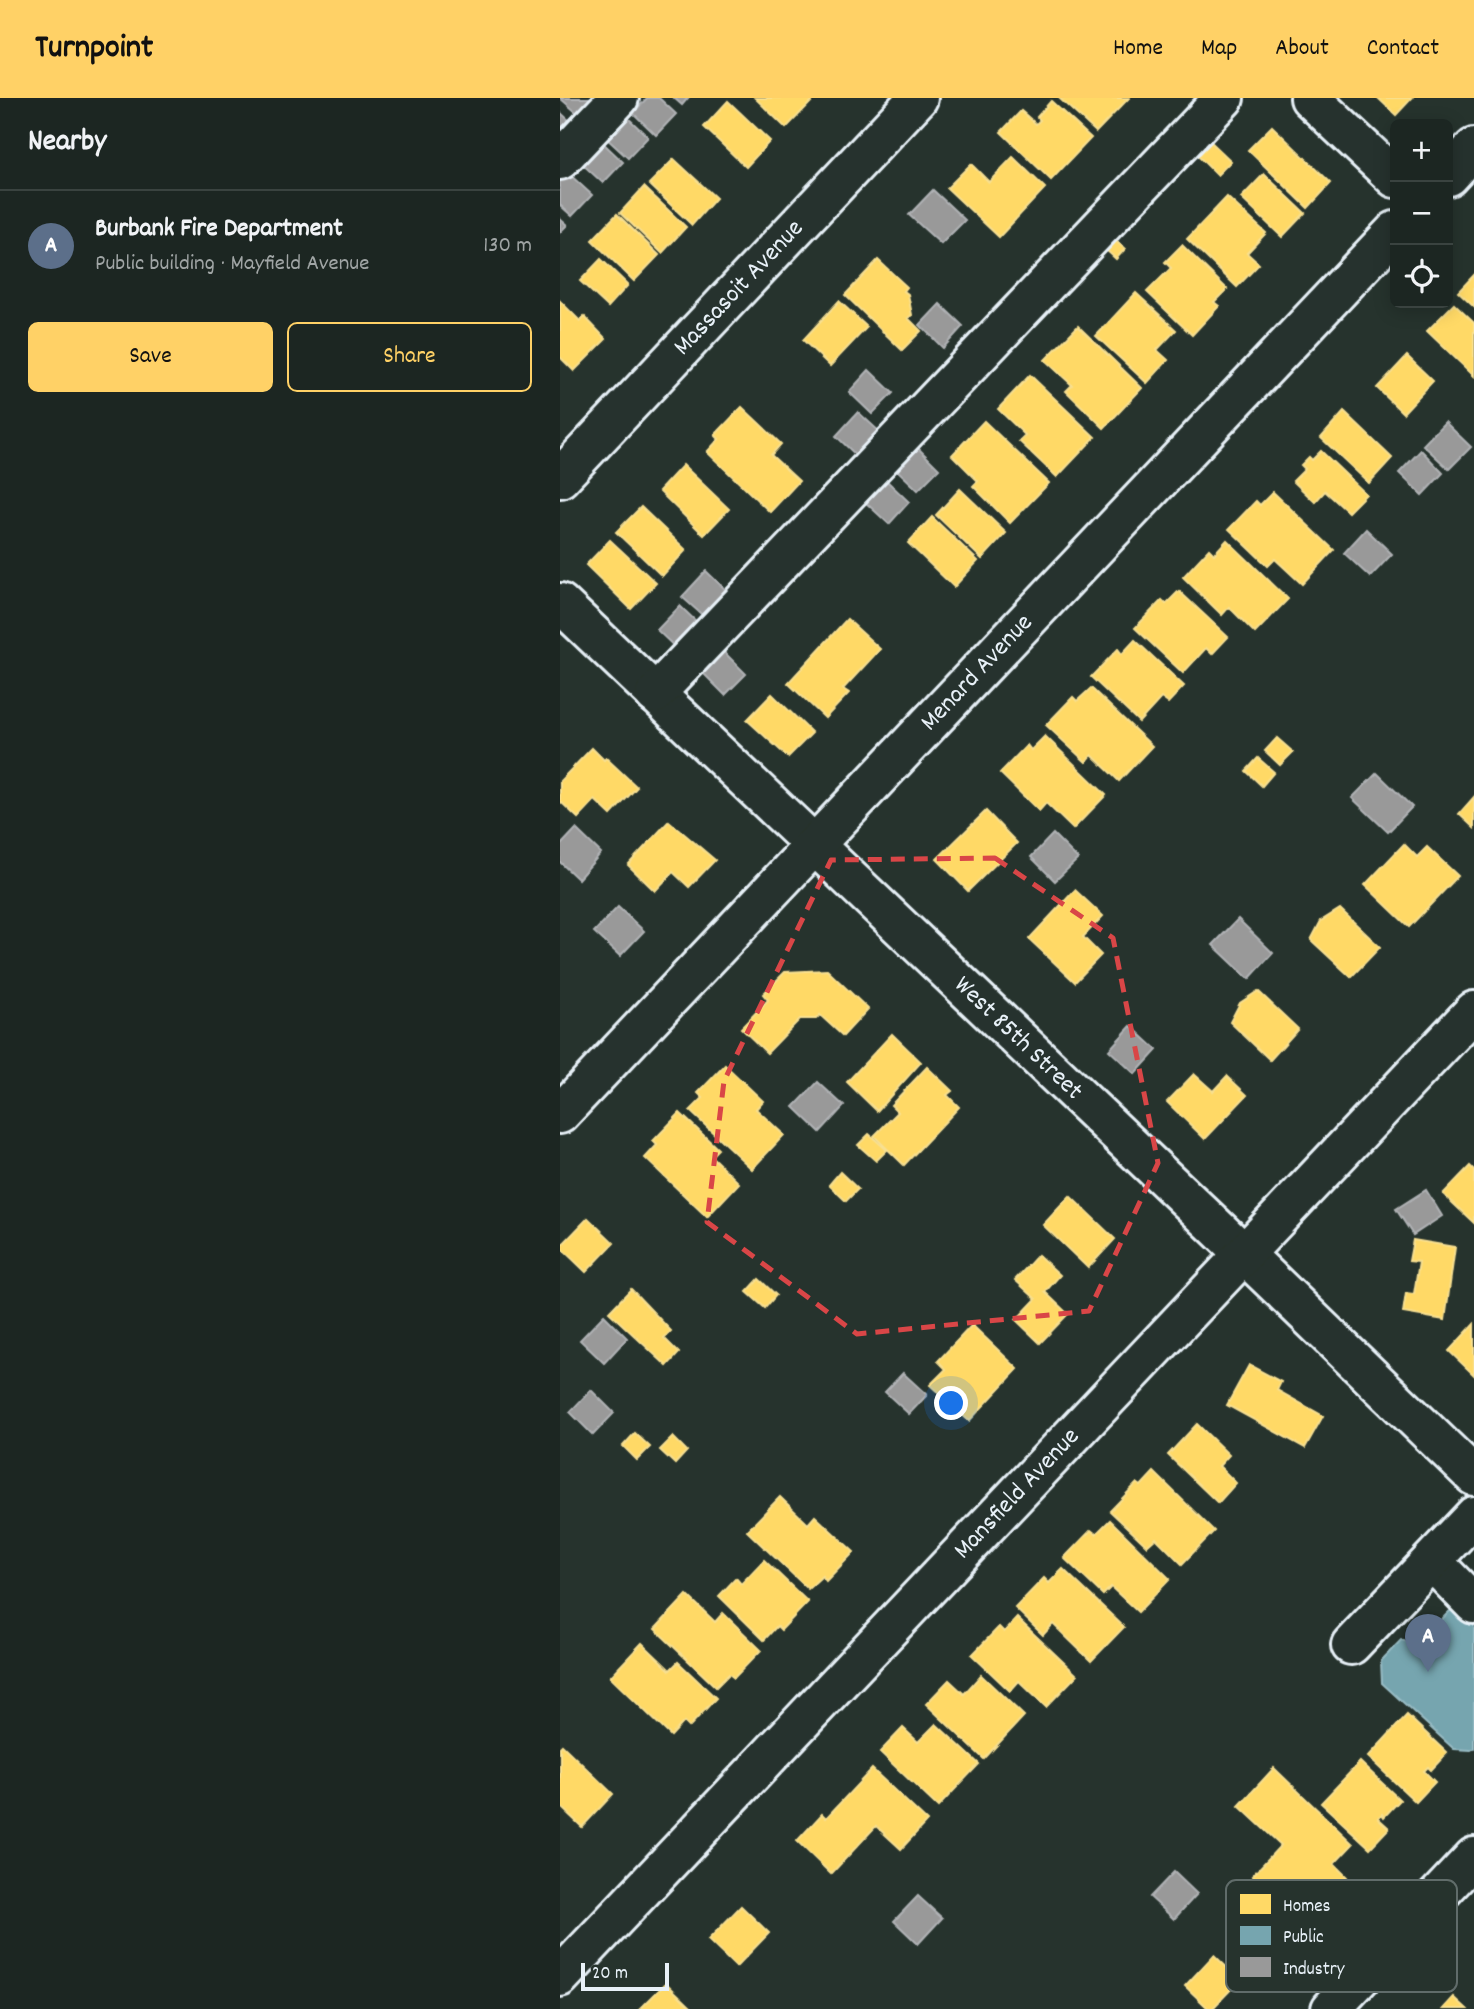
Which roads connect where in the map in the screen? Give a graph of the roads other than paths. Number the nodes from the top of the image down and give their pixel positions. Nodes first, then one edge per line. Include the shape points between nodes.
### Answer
1 (619, 98) edge
2 (918, 98) edge
3 (1224, 98) edge
4 (1310, 98) edge
5 (1474, 148) edge
6 (560, 160) edge
7 (1453, 171) edge
8 (1390, 173) edge
9 (1390, 236) edge
10 (560, 478) edge
11 (560, 603) edge
12 (655, 694) junction
13 (813, 846) junction
14 (1474, 1011) edge
15 (560, 1114) edge
16 (1243, 1255) junction
17 (1474, 1476) edge
18 (1474, 1517) edge
19 (1432, 1561) junction
20 (1474, 1604) edge
21 (1351, 1644) dead end
22 (1474, 1857) edge
23 (1452, 1880) edge
24 (560, 1977) edge
25 (1347, 1992) edge
26 (1331, 2009) edge

1 - 6 street
2 - 10 street, Massasoit Avenue
3 - 12 street
4 - 8 street
5 - 7 street
9 - 13 street, Menard Avenue
11 - 12 street, West 85th Street
12 - 13 street, West 85th Street
13 - 15 street, Menard Avenue
13 - 16 street, West 85th Street
14 - 16 street, Mansfield Avenue
16 - 17 street, West 85th Street
16 - 24 street, Mansfield Avenue
18 - 19 street
19 - 20 street
19 - 21 street
22 - 23 street
25 - 26 street

